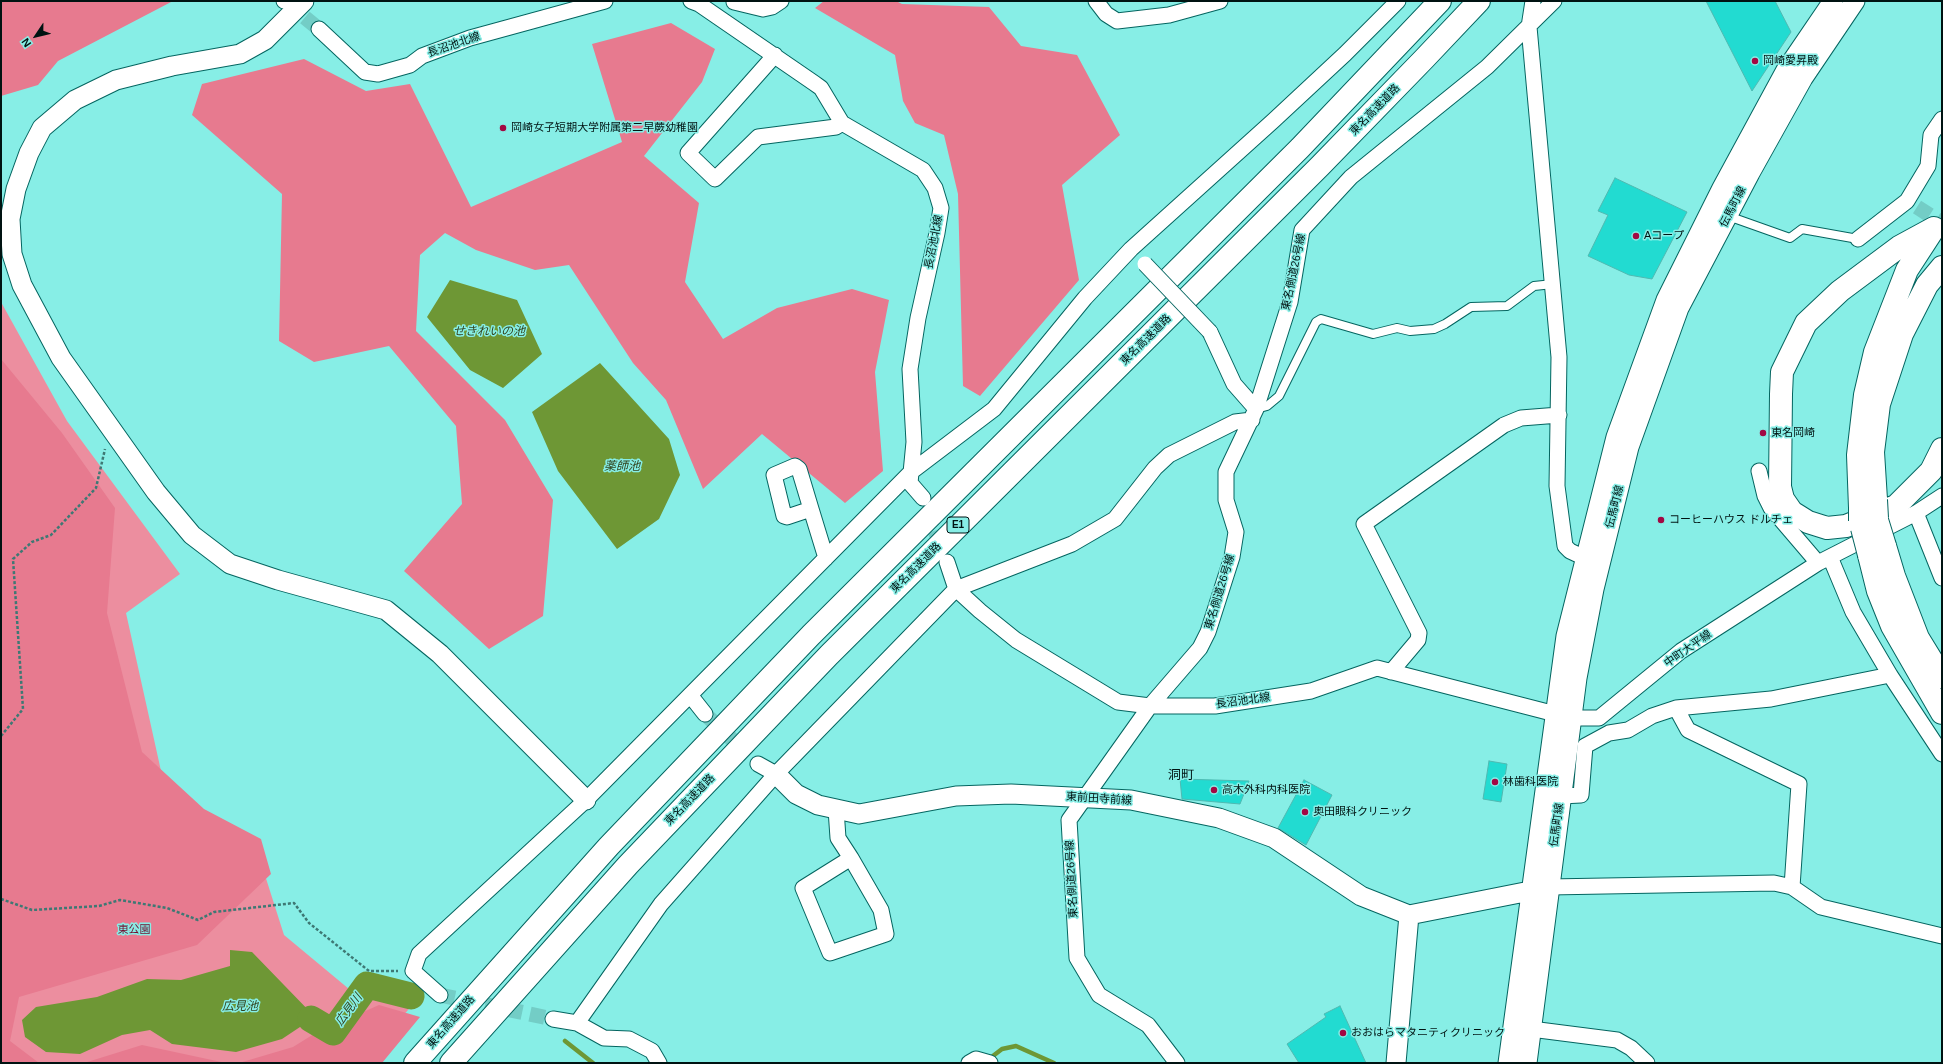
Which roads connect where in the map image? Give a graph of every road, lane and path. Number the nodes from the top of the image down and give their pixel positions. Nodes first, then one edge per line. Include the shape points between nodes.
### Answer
1 (304, 1) edge
2 (605, 1) edge
3 (781, 1) edge
4 (1096, 1) edge
5 (1220, 1) edge
6 (1398, 1) edge
7 (1440, 1) edge
8 (1479, 1) edge
9 (1533, 1) edge
10 (1554, 1) edge
11 (1833, 1) edge
12 (1855, 1) edge
13 (695, 2) edge
14 (734, 2) edge
15 (1529, 27) junction
16 (319, 29) tunnel mouth
17 (774, 54) junction
18 (1942, 119) edge
19 (842, 123) junction
20 (1728, 216) junction
21 (1938, 222) edge
22 (1858, 239) joint
23 (1131, 249) junction
24 (1942, 267) edge
25 (1553, 284) junction
26 (1254, 415) junction
27 (1559, 415) junction
28 (110, 429) junction
29 (1942, 449) edge
30 (1759, 471) dead end
31 (911, 472) junction
32 (1942, 496) edge
33 (923, 498) tunnel mouth
34 (1868, 504) junction
35 (812, 509) dead end
36 (1916, 513) junction
37 (1877, 551) junction
38 (826, 558) junction
39 (1593, 560) junction
40 (1824, 560) junction
41 (947, 562) tunnel mouth
42 (1942, 578) edge
43 (956, 589) junction
44 (1391, 672) junction
45 (1890, 675) junction
46 (1942, 677) edge
47 (690, 696) junction
48 (1150, 706) junction
49 (1676, 708) junction
50 (1942, 713) edge
51 (705, 714) tunnel mouth
52 (1563, 716) junction
53 (1, 736) edge
54 (1942, 754) edge
55 (758, 764) tunnel mouth
56 (776, 774) junction
57 (1561, 796) junction
58 (1084, 797) junction
59 (586, 800) junction
60 (836, 810) junction
61 (851, 858) junction
62 (1548, 887) junction
63 (1792, 887) junction
64 (1530, 891) junction
65 (1, 899) edge
66 (1409, 915) junction
67 (1942, 936) edge
68 (413, 971) junction
69 (440, 995) tunnel mouth
70 (553, 1019) tunnel mouth
71 (577, 1023) junction
72 (1531, 1030) junction
73 (415, 1063) edge
74 (451, 1063) edge
75 (659, 1063) edge
76 (969, 1063) edge
77 (990, 1063) edge
78 (1177, 1063) edge
79 (1396, 1063) edge
80 (1508, 1063) edge
81 (1527, 1063) edge
82 (1647, 1063) edge

1 - 28 street via 265,40 240,54 172,66 116,80 75,100 42,128 29,153 16,189 10,219 12,254 22,285 61,358
2 - 16 street, 長沼池北線 via 470,38 422,56 410,64 378,74 365,72
3 - 14 street via 763,9
4 - 5 street via 1106,14 1116,21 1169,15
6 - 23 street via 1284,111
7 - 73 highway, 東名高速道路 / E1 via 1300,148 800,646 609,846
8 - 74 highway, 東名高速道路 / E1 via 1320,166 829,655 628,866
9 - 15 street
10 - 15 street, 東名側道26号線
11 - 39 street, 伝馬町線 via 1786,70 1722,188 1666,300 1616,437
12 - 20 street, 伝馬町線 via 1803,78
13 - 17 street, 長沼池北線
15 - 25 street
15 - 26 street, 東名側道26号線 via 1487,67 1351,177 1302,230 1290,302
17 - 19 street, 長沼池北線 via 821,88
17 - 19 street via 688,153 715,179 758,137 836,127
18 - 22 street via 1931,135 1928,166 1912,204
19 - 31 street, 長沼池北線 via 923,170 935,188 941,208 910,369 914,442
20 - 22 lane via 1790,238 1802,229
20 - 39 street, 伝馬町線 via 1679,308 1629,446
21 - 29 highway via 1840,290 1806,323 1782,372 1780,487 1783,499 1792,512 1808,522 1827,528 1846,526 1896,506 1931,471
21 - 34 highway via 1907,270 1875,352 1865,395 1858,455
23 - 26 street, bridge via 1210,332 1234,384
23 - 31 street via 1085,298 994,409
24 - 34 highway via 1928,285 1902,334 1879,404
25 - 26 lane via 1534,286 1507,306 1470,306 1434,329 1410,331 1397,328 1373,334 1321,319 1316,322 1279,396
25 - 27 street via 1559,357
26 - 43 street via 1169,455 1154,468 1115,519 1072,544
26 - 48 street, 東名側道26号線 via 1226,472 1226,500 1236,532 1232,557 1208,632 1200,648
27 - 39 street via 1557,486 1565,546
27 - 44 street via 1520,418 1504,425 1364,524 1419,633 1418,640
28 - 53 path via 96,488 51,535 32,542 13,559 23,709
28 - 59 street via 156,492 192,535 230,564 386,610 440,654
30 - 40 street via 1765,496 1771,508
31 - 33 street, 長沼池北線 via 910,484
31 - 38 street
32 - 36 street
34 - 37 highway, bridge via 1877,520
35 - 38 street
36 - 40 street, 中町大平線
36 - 42 street
37 - 46 highway via 1894,576 1918,638
37 - 50 highway via 1878,591 1892,626
38 - 47 street
39 - 52 street, 伝馬町線 via 1576,678
40 - 45 street
40 - 52 street, 中町大平線 via 1681,651 1599,718
41 - 43 street
43 - 48 street, 長沼池北線 via 1016,640 1118,702
43 - 56 street
44 - 48 street, 長沼池北線 via 1377,668 1311,691 1215,706
44 - 52 street, 長沼池北線
45 - 49 street via 1771,699
45 - 54 street
47 - 51 street
47 - 59 street
48 - 58 street, 東名側道26号線
49 - 57 street via 1652,716 1628,730 1610,733 1585,746 1581,795
49 - 63 street via 1688,730 1799,784
52 - 57 street, 伝馬町線
52 - 64 street, 伝馬町線 via 1545,797
55 - 56 street
56 - 60 street, 東前田寺前線 via 796,794 818,805
56 - 71 street via 661,904
57 - 62 street, 伝馬町線
58 - 60 street, 東前田寺前線 via 1011,794 956,796 859,814
58 - 66 street, 東前田寺前線 via 1131,800 1219,818 1274,838 1361,896
58 - 78 street, 東名側道26号線 via 1069,820 1077,958 1099,995 1148,1025
59 - 68 street via 419,954
60 - 61 street via 838,838
61 - 61 street via 803,888 830,953 886,934 882,910
62 - 63 street via 1774,883
62 - 64 street
62 - 72 street, 伝馬町線
63 - 67 street via 1821,907
64 - 66 street
64 - 80 street, 伝馬町線
65 - 68 path via 32,910 99,906 120,900 167,908 198,920 214,912 294,903 309,923 369,971
66 - 79 street
68 - 69 street
70 - 71 street
71 - 75 street via 604,1038 629,1039 652,1051
72 - 81 street, 伝馬町線
72 - 82 street via 1617,1040
76 - 77 street via 976,1059

